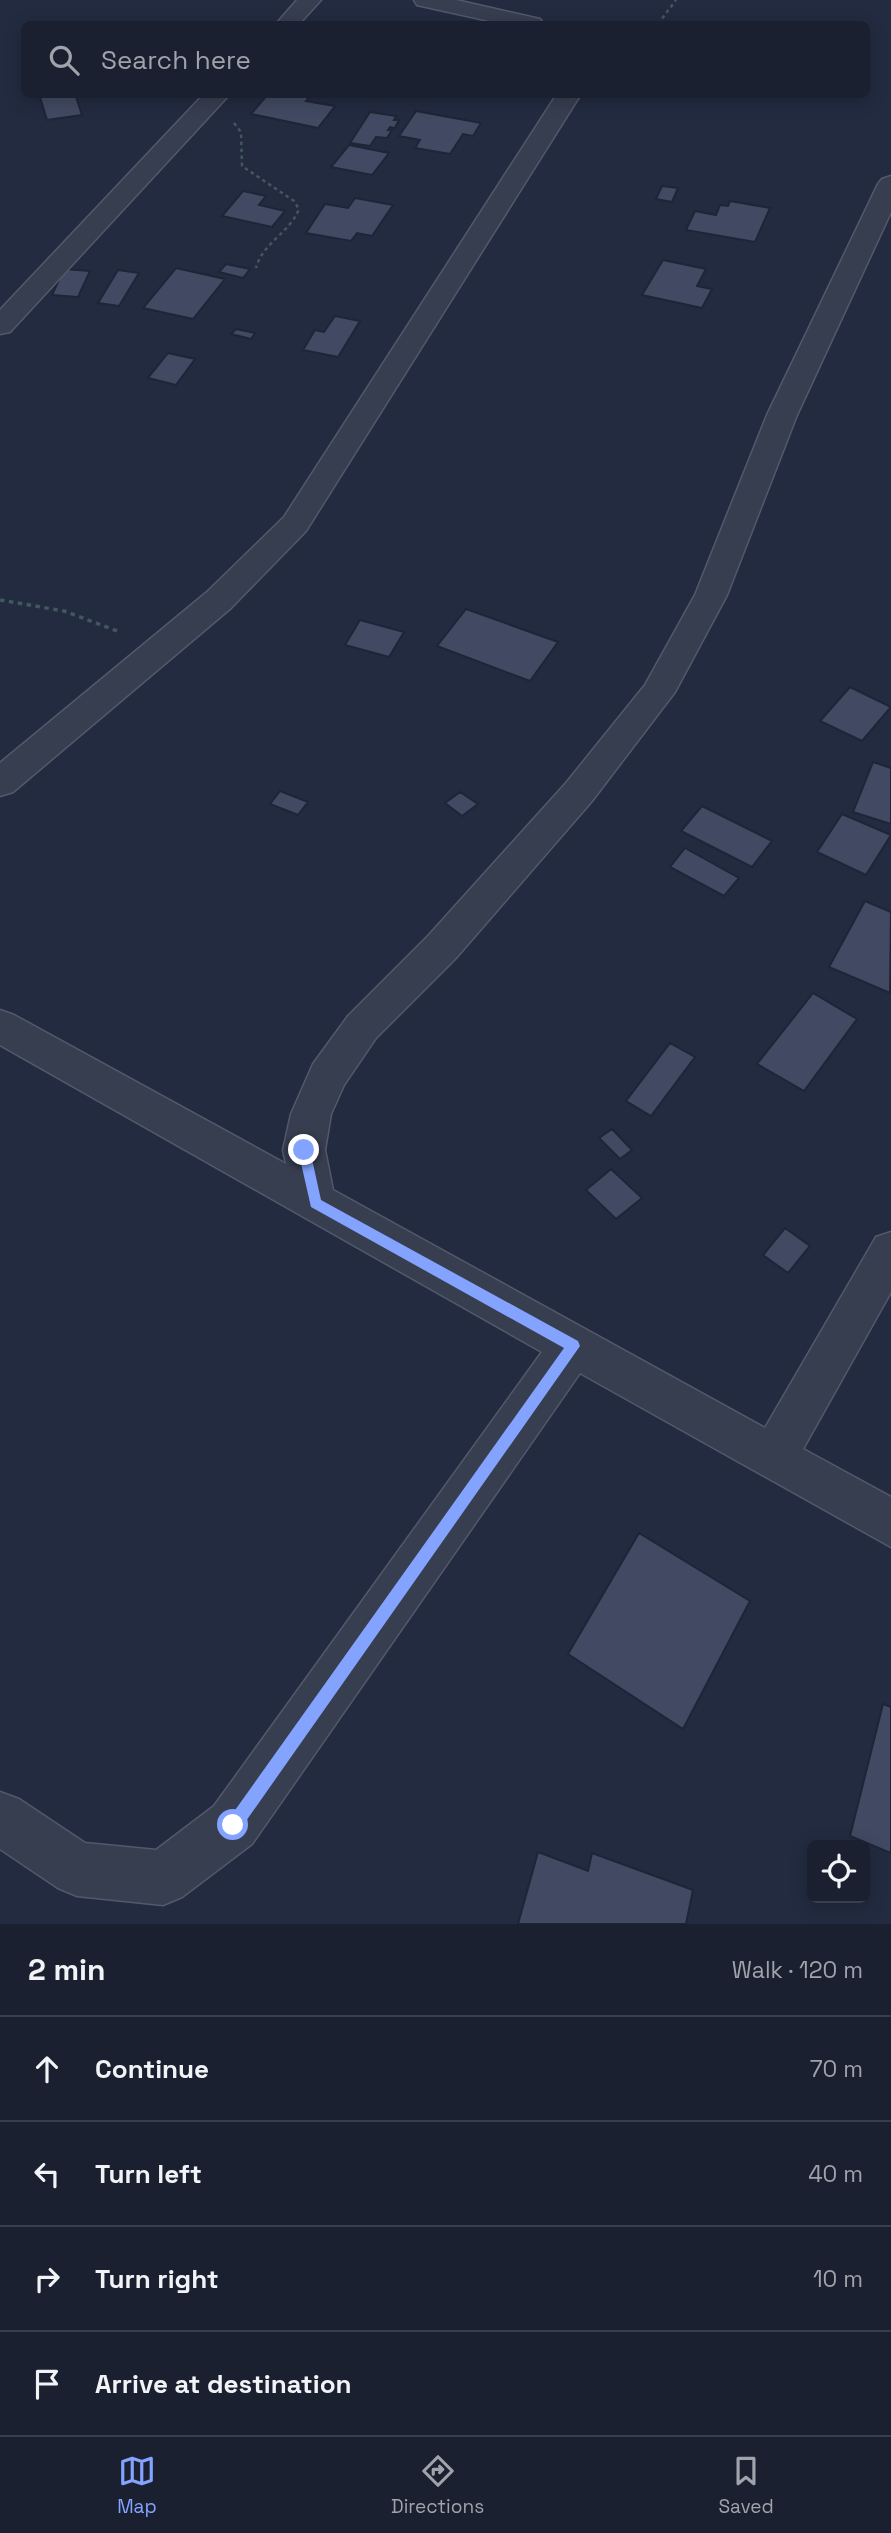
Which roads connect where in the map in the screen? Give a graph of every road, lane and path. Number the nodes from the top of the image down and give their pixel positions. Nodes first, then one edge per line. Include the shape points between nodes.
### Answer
1 (310, 0) edge
2 (425, 0) edge
3 (676, 0) edge
4 (290, 21) edge
5 (520, 21) edge
6 (660, 21) edge
7 (566, 98) edge
8 (212, 100) edge
9 (891, 184) edge
10 (256, 268) dead end
11 (0, 326) edge
12 (0, 600) edge
13 (167, 643) junction
14 (0, 783) edge
15 (0, 1026) edge
16 (315, 1203) junction
17 (891, 1251) edge
18 (573, 1346) junction
19 (773, 1458) junction
20 (891, 1523) edge
21 (0, 1818) edge

1 - 4 street
2 - 5 street
3 - 6 path
7 - 13 street via 296,524 219,600
8 - 10 path via 241,132 242,166 299,209 290,230 257,257
8 - 11 street
9 - 16 street via 782,415 711,595 658,692 570,802 442,947 370,1018 327,1076 311,1114 304,1150
12 - 13 path via 64,611 95,625
13 - 14 street
15 - 16 street
16 - 18 street
17 - 19 street
18 - 19 street
18 - 21 street via 233,1825 163,1878 77,1869
19 - 20 street

